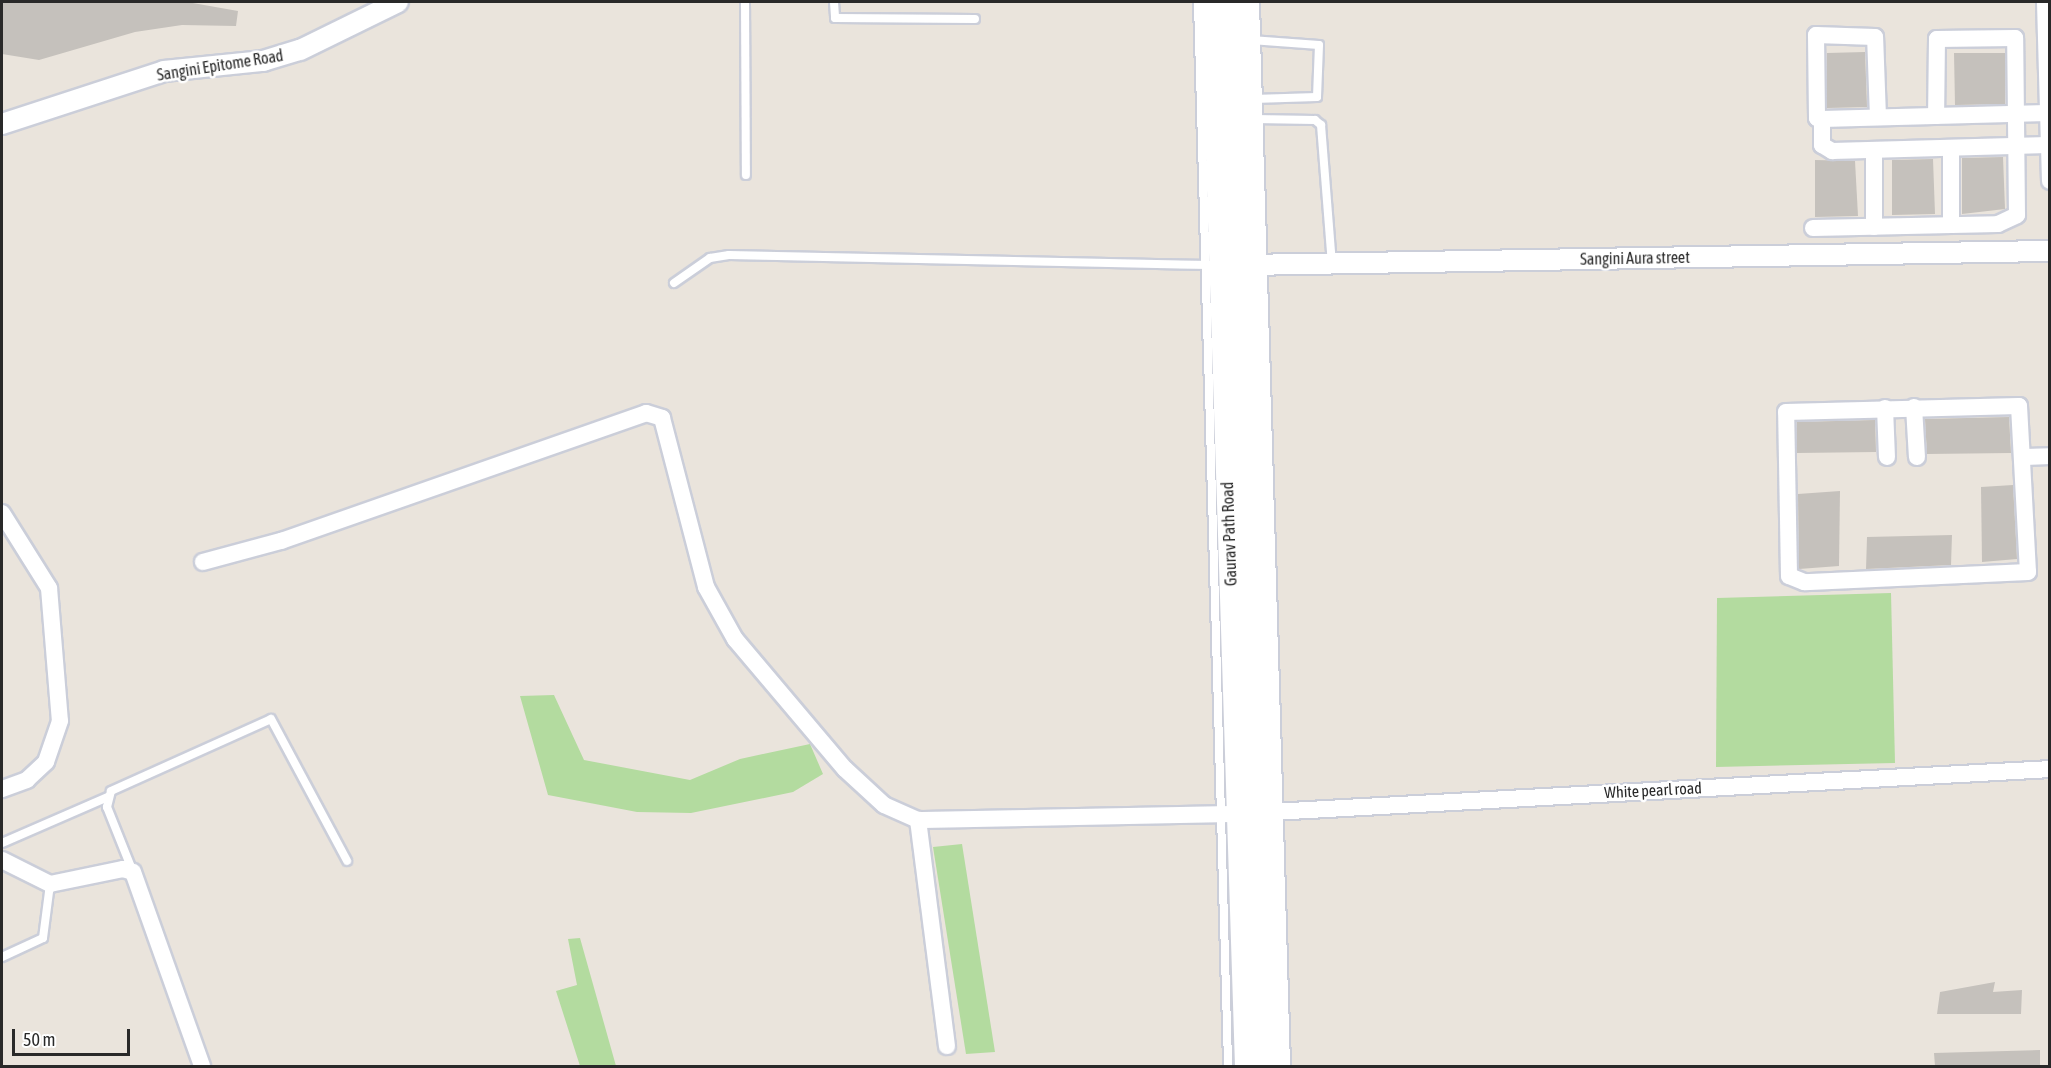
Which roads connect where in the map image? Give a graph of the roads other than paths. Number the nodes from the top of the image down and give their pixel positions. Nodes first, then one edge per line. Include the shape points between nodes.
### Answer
1 (398, 2) edge
2 (745, 2) edge
3 (834, 2) edge
4 (1198, 2) edge
5 (1212, 2) edge
6 (1232, 2) edge
7 (1249, 2) edge
8 (2045, 2) edge
9 (975, 19) dead end
10 (2048, 30) edge
11 (1251, 40) junction
12 (2048, 79) edge
13 (1252, 99) junction
14 (2048, 113) junction
15 (2018, 114) junction
16 (1936, 116) junction
17 (1878, 117) junction
18 (1253, 119) junction
19 (1822, 119) junction
20 (2, 124) edge
21 (2048, 145) edge
22 (2018, 147) junction
23 (1951, 148) junction
24 (1874, 150) junction
25 (746, 175) dead end
26 (2049, 181) edge
27 (1951, 225) junction
28 (1874, 226) junction
29 (1813, 228) dead end
30 (2049, 251) edge
31 (1332, 264) junction
32 (1232, 265) junction
33 (674, 284) dead end
34 (1914, 407) junction
35 (1885, 408) junction
36 (2049, 456) edge
37 (1887, 457) dead end
38 (1917, 457) dead end
39 (2025, 457) junction
40 (2, 513) edge
41 (203, 562) dead end
42 (2049, 769) edge
43 (2, 789) edge
44 (108, 797) junction
45 (1247, 812) junction
46 (918, 820) junction
47 (2, 843) edge
48 (2, 860) edge
49 (347, 861) dead end
50 (133, 872) junction
51 (50, 884) junction
52 (2, 957) edge
53 (947, 1046) dead end
54 (202, 1066) edge
55 (1228, 1066) edge
56 (1246, 1066) edge
57 (1264, 1066) edge
58 (1280, 1066) edge

1 - 20 street, Sangini Epitome Road via 300,50 263,61 164,71
2 - 25 lane
3 - 9 lane via 835,18
4 - 32 lane
5 - 32 main road, Gaurav Path Road
6 - 32 main road, Gaurav Path Road
7 - 11 street
8 - 10 street
10 - 12 street
11 - 13 street
11 - 13 lane via 1319,45 1317,97
12 - 14 street
13 - 18 street
14 - 15 street
14 - 21 street
15 - 16 street
15 - 16 street via 2015,38 1944,35 1934,47
15 - 22 street
16 - 17 street
17 - 19 street
17 - 19 street via 1875,37 1820,34 1812,39 1813,112
18 - 31 lane via 1315,120 1321,125
18 - 32 street
19 - 24 street via 1823,148
21 - 22 street
21 - 26 street
22 - 23 street
22 - 27 street via 2017,215 2004,223
23 - 24 street
23 - 27 street
24 - 28 street
27 - 28 street
28 - 29 street
30 - 31 street, Sangini Aura street
31 - 32 street, Sangini Aura street
32 - 33 lane via 729,255 710,258
32 - 45 main road, Gaurav Path Road
32 - 45 lane
34 - 35 street
34 - 38 street
34 - 39 street via 2019,406
35 - 37 street
35 - 39 street via 1790,410 1783,415 1792,578 2027,573
36 - 39 street
40 - 43 street via 49,588 60,721 46,762 27,780
41 - 46 street via 281,541 614,422 646,413 663,418 715,609 845,769 884,806
42 - 45 street, White pearl road
44 - 47 lane
44 - 49 lane via 119,784 271,719
44 - 50 lane
45 - 46 street, White pearl road
45 - 55 lane
45 - 56 main road, Gaurav Path Road
45 - 57 main road, Gaurav Path Road
45 - 58 street
46 - 53 street
48 - 51 street
50 - 51 street via 123,869
50 - 54 street
51 - 52 lane via 43,938

